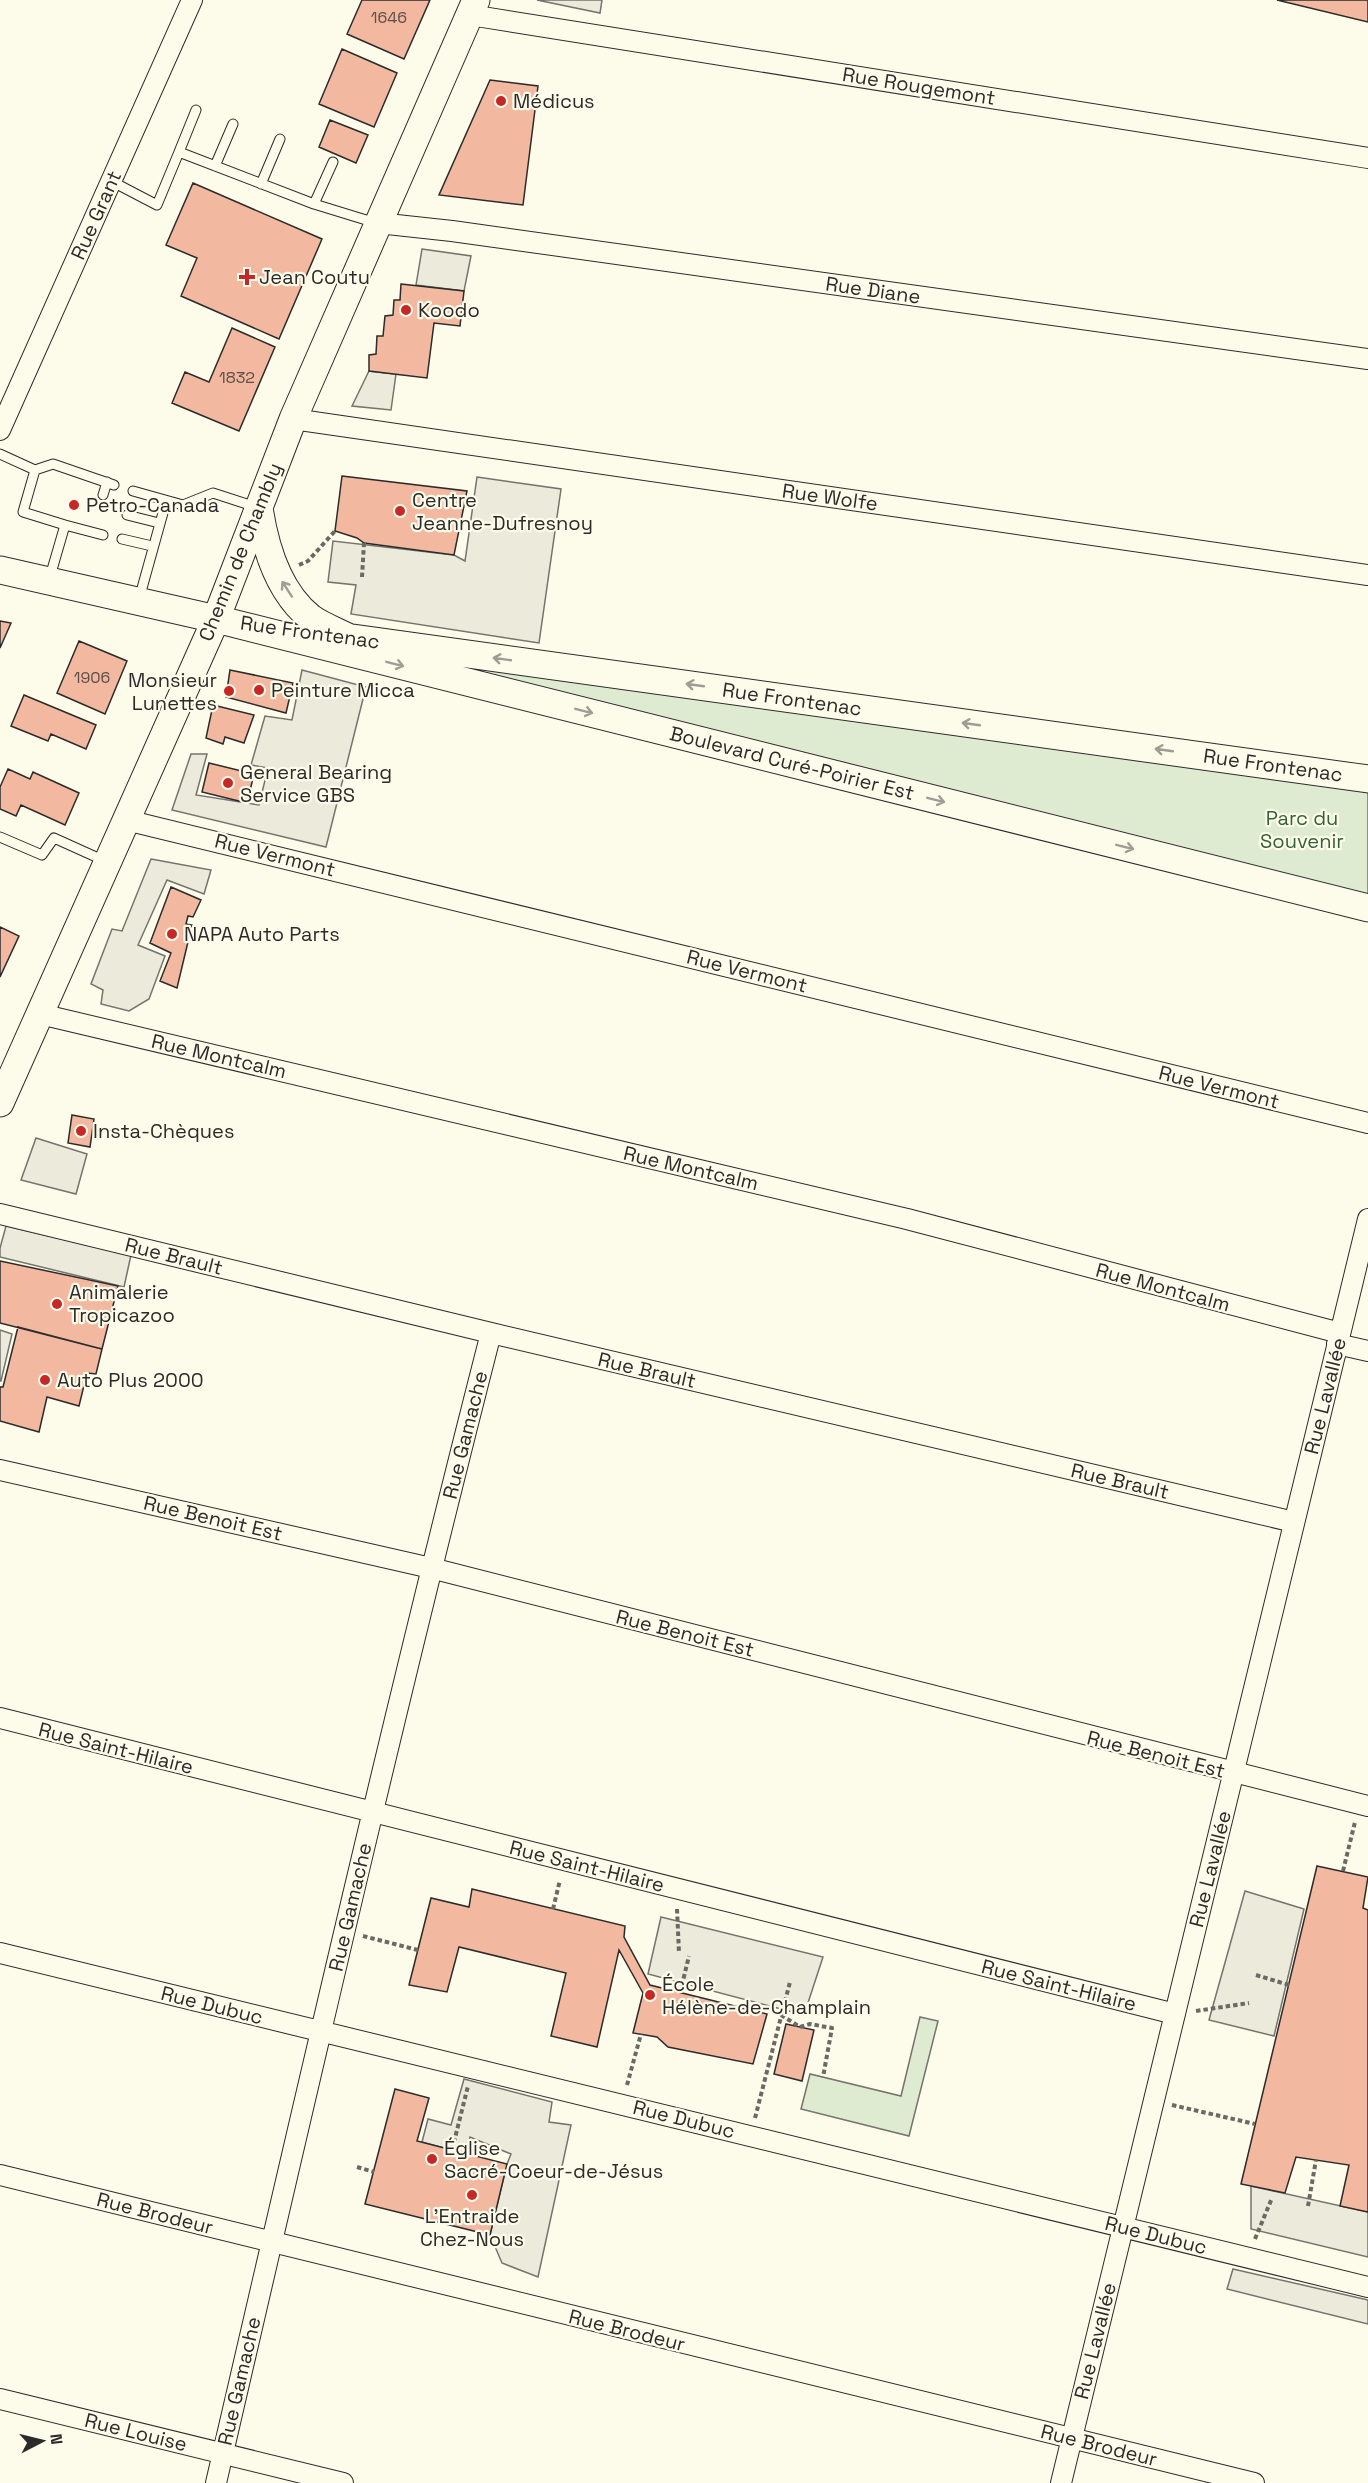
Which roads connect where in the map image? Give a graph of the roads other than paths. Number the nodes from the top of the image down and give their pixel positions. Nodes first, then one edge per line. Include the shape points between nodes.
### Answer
1 (192, 0) edge
2 (473, 7) edge
3 (196, 110) dead end
4 (233, 124) dead end
5 (280, 139) dead end
6 (179, 152) junction
7 (1368, 158) edge
8 (333, 162) dead end
9 (215, 166) junction
10 (111, 181) junction
11 (261, 184) junction
12 (314, 204) junction
13 (378, 224) junction
14 (1368, 359) edge
15 (293, 419) junction
16 (0, 430) edge
17 (0, 454) edge
18 (35, 470) junction
19 (133, 491) dead end
20 (103, 495) dead end
21 (166, 502) junction
22 (258, 508) junction
23 (127, 515) dead end
24 (97, 522) dead end
25 (159, 523) junction
26 (65, 525) junction
27 (122, 539) dead end
28 (153, 546) junction
29 (0, 570) edge
30 (1368, 575) edge
31 (49, 581) junction
32 (138, 601) junction
33 (216, 619) junction
34 (348, 637) junction
35 (1368, 779) edge
36 (126, 819) junction
37 (0, 837) edge
38 (108, 862) junction
39 (1368, 908) edge
40 (40, 1014) junction
41 (0, 1103) edge
42 (1368, 1123) edge
43 (0, 1214) edge
44 (1368, 1219) edge
45 (491, 1333) junction
46 (1339, 1339) junction
47 (1368, 1351) edge
48 (0, 1470) edge
49 (1294, 1522) junction
50 (431, 1568) junction
51 (0, 1718) edge
52 (1233, 1773) junction
53 (1364, 1805) edge
54 (372, 1812) junction
55 (0, 1953) edge
56 (1175, 2014) junction
57 (320, 2031) junction
58 (0, 2175) edge
59 (1123, 2227) junction
60 (271, 2242) junction
61 (1368, 2287) edge
62 (0, 2398) edge
63 (1072, 2438) junction
64 (222, 2454) junction
65 (216, 2483) edge
66 (343, 2483) edge
67 (1061, 2483) edge
68 (1254, 2483) edge

1 - 10 street, Rue Grant
2 - 7 street, Rue Rougemont
2 - 13 main road, Chemin de Chambly
3 - 6 lane
4 - 9 lane
5 - 11 lane
6 - 9 lane
6 - 10 lane via 157,205
8 - 12 lane
9 - 11 lane
10 - 16 street, Rue Grant
11 - 12 lane
12 - 13 lane
13 - 14 street, Rue Diane via 452,231
13 - 15 main road, Chemin de Chambly
15 - 22 main road, Chemin de Chambly
15 - 30 street, Rue Wolfe
17 - 18 lane
18 - 20 lane via 53,464 110,484
18 - 26 lane via 23,512
19 - 21 lane
21 - 22 lane via 183,505 213,493
21 - 25 lane
22 - 33 main road, Chemin de Chambly
34 -> 22 main road via 312,619 297,605 277,573
23 - 25 lane
24 - 26 lane via 99,534
25 - 28 lane
26 - 31 lane
27 - 28 lane
28 - 32 lane
29 - 31 main road
31 - 32 main road
32 - 33 main road
33 - 34 main road, Rue Frontenac
33 - 36 main road, Chemin de Chambly
33 -> 39 main road, Boulevard Curé-Poirier Est
35 -> 34 main road, Rue Frontenac
36 - 38 main road, Chemin de Chambly
36 - 42 street, Rue Vermont
37 - 38 lane via 42,855 54,838
38 - 40 main road, Chemin de Chambly
40 - 41 main road, Chemin de Chambly
40 - 46 street, Rue Montcalm via 907,1219
43 - 45 street, Rue Brault
44 - 46 street, Rue Lavallée
45 - 49 street, Rue Brault
45 - 50 street, Rue Gamache
46 - 47 street, Rue Montcalm
46 - 49 street, Rue Lavallée
48 - 50 street, Rue Benoit Est
49 - 52 street, Rue Lavallée
50 - 52 street, Rue Benoit Est
50 - 54 street, Rue Gamache
51 - 54 street, Rue Saint-Hilaire
52 - 53 street, Rue Benoit Est
52 - 56 street, Rue Lavallée
54 - 56 street, Rue Saint-Hilaire
54 - 57 street, Rue Gamache
55 - 57 street, Rue Dubuc
56 - 59 street, Rue Lavallée
57 - 59 street, Rue Dubuc
57 - 60 street, Rue Gamache
58 - 60 street, Rue Brodeur
59 - 61 street, Rue Dubuc
59 - 63 street, Rue Lavallée
60 - 63 street, Rue Brodeur
60 - 64 street, Rue Gamache
62 - 64 street, Rue Louise
63 - 67 street, Rue Lavallée
63 - 68 street, Rue Brodeur
64 - 65 street, Rue Gamache
64 - 66 street, Rue Louise

